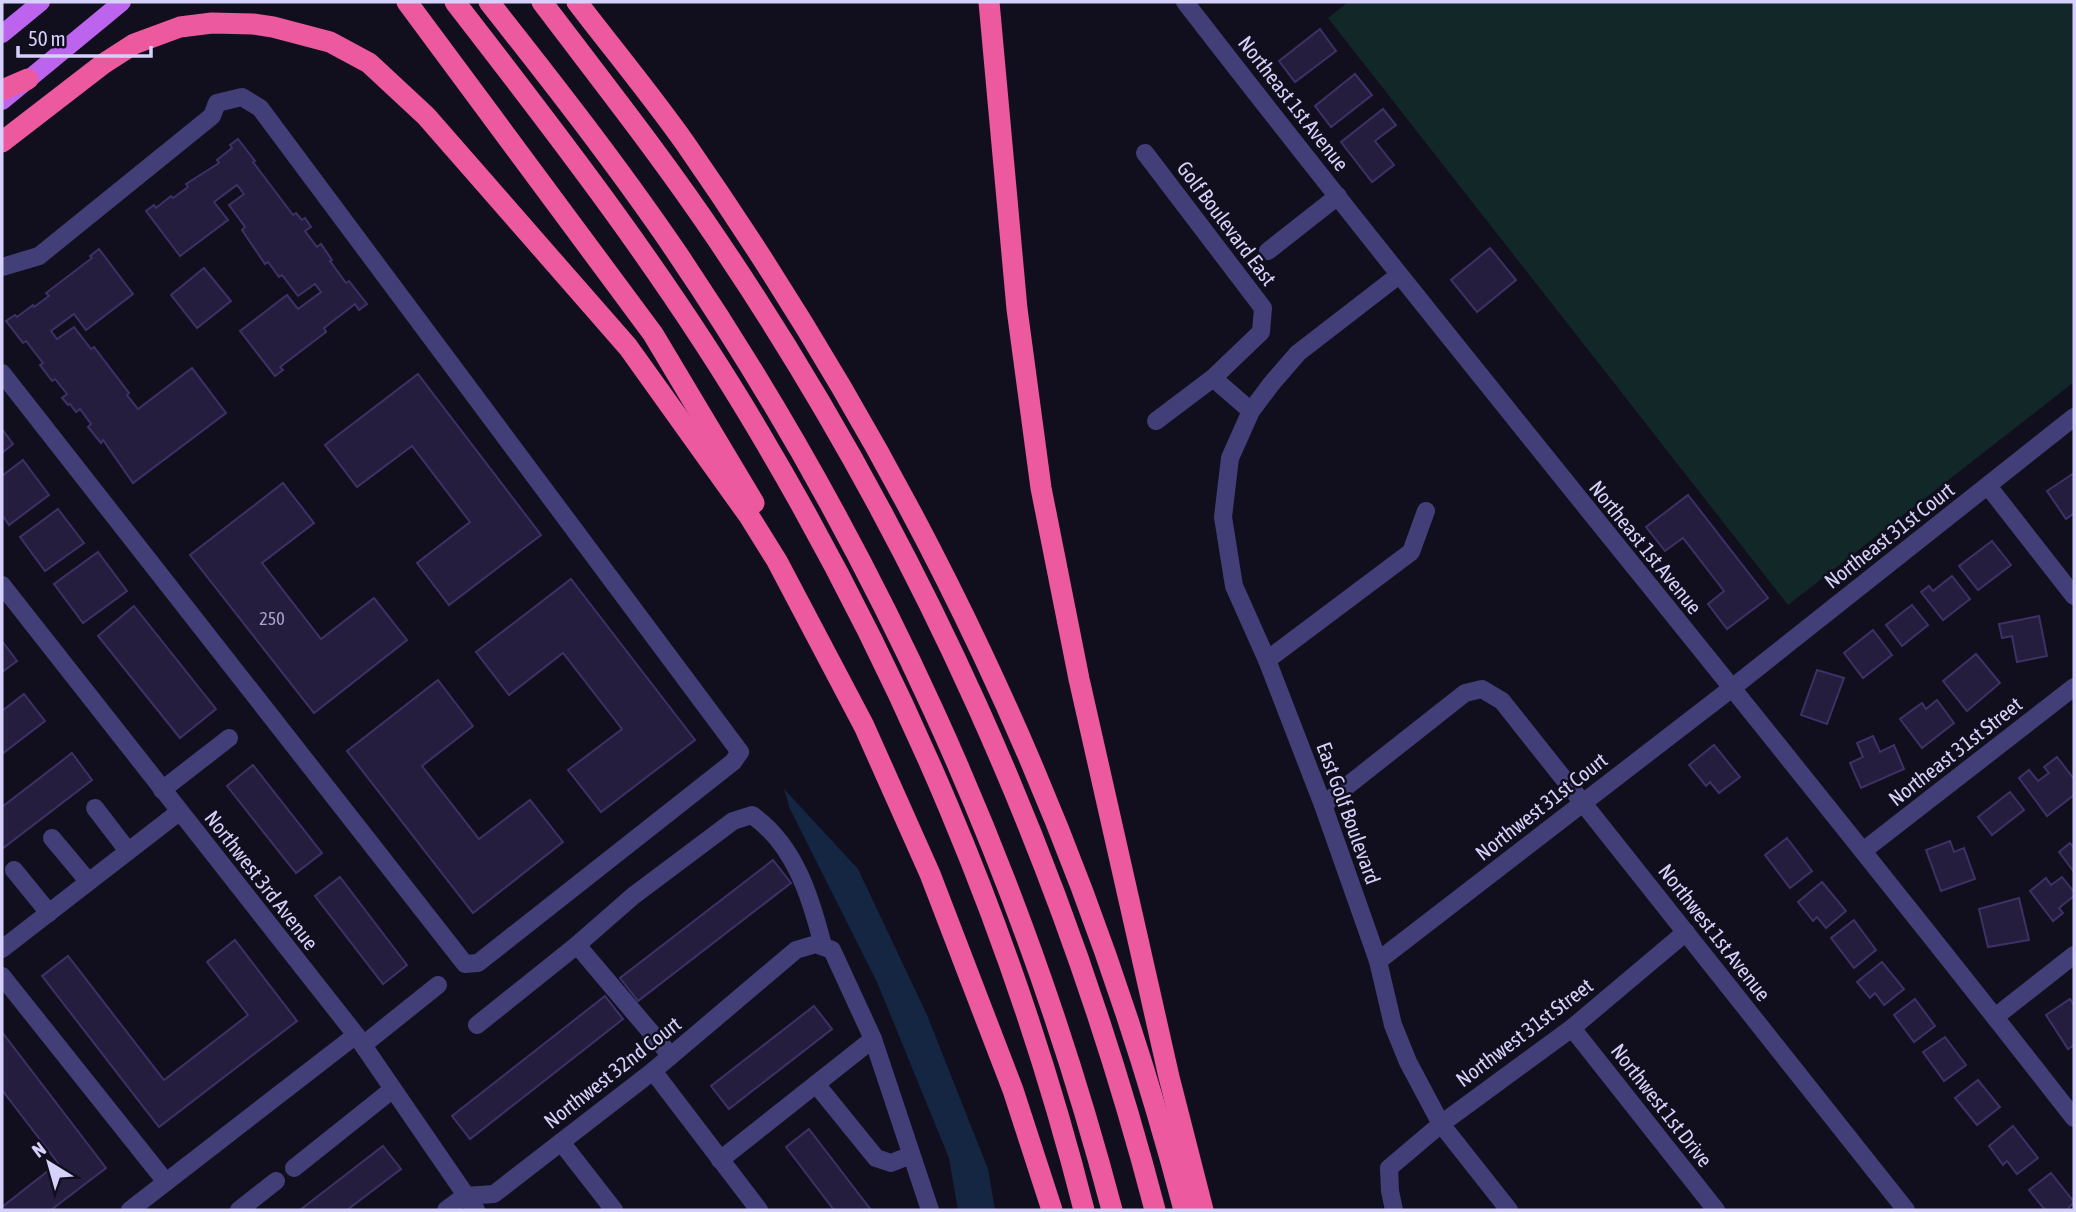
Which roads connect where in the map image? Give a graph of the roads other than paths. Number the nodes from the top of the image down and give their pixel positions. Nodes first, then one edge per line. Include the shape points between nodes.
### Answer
1 (41, 2) edge
2 (122, 2) edge
3 (407, 2) edge
4 (456, 2) edge
5 (489, 2) edge
6 (542, 2) edge
7 (576, 2) edge
8 (989, 2) edge
9 (1192, 4) edge
10 (2, 34) edge
11 (28, 79) junction
12 (2, 90) edge
13 (2, 101) edge
14 (2, 142) edge
15 (1145, 153) dead end
16 (1338, 196) junction
17 (1268, 251) dead end
18 (2, 267) edge
19 (1399, 275) junction
20 (2, 373) edge
21 (1213, 378) junction
22 (1251, 411) junction
23 (2074, 417) edge
24 (1157, 421) dead end
25 (1988, 485) junction
26 (1426, 511) dead end
27 (777, 561) junction
28 (2, 585) edge
29 (2074, 596) edge
30 (1267, 660) junction
31 (2074, 687) edge
32 (1732, 688) junction
33 (229, 738) dead end
34 (162, 790) junction
35 (1583, 802) junction
36 (1323, 805) junction
37 (95, 808) dead end
38 (179, 812) junction
39 (52, 838) dead end
40 (128, 851) junction
41 (1863, 851) junction
42 (14, 870) dead end
43 (88, 881) junction
44 (49, 913) junction
45 (1686, 932) junction
46 (577, 944) junction
47 (823, 946) junction
48 (2, 949) edge
49 (2074, 955) edge
50 (1378, 961) junction
51 (2, 976) edge
52 (438, 985) dead end
53 (1995, 1017) junction
54 (477, 1025) dead end
55 (1572, 1028) junction
56 (873, 1039) junction
57 (360, 1040) junction
58 (671, 1056) junction
59 (653, 1071) junction
60 (816, 1084) junction
61 (393, 1089) junction
62 (2074, 1118) edge
63 (1441, 1124) junction
64 (561, 1142) junction
65 (911, 1155) junction
66 (720, 1160) junction
67 (294, 1168) dead end
68 (276, 1181) dead end
69 (166, 1182) junction
70 (471, 1203) edge
71 (130, 1210) edge
72 (239, 1210) edge
73 (446, 1210) edge
74 (614, 1210) edge
75 (759, 1210) edge
76 (930, 1210) edge
77 (1052, 1210) edge
78 (1084, 1210) edge
79 (1112, 1210) edge
80 (1155, 1210) edge
81 (1184, 1210) edge
82 (1203, 1210) edge
83 (1394, 1210) edge
84 (1509, 1210) edge
85 (1716, 1210) edge
86 (1906, 1210) edge

1 - 10 main road
2 - 11 main road
3 - 27 highway via 653,334 773,533
4 - 78 highway via 660,277 758,429 852,601 974,869 1068,1145
5 - 79 highway via 681,259 779,414 875,588 955,757 1033,950
6 - 80 highway via 662,159 726,252 825,409 919,582 1003,762 1076,948
7 - 81 highway via 683,141 795,309 896,480 954,592 1001,690 1078,874 1143,1064
8 - 82 highway via 1022,358 1041,488 1091,732
9 - 16 street, Northeast 1st Avenue
11 - 12 highway
11 - 13 main road
14 - 27 highway via 118,54 180,27 232,23 273,27 330,42 369,63 426,116 628,346
15 - 21 street, Golf Boulevard East via 1263,308 1261,332
16 - 17 street
16 - 19 street, Northeast 1st Avenue
18 - 20 street via 39,256 212,116 217,103 242,97 260,108 740,752 478,963 466,964
19 - 22 street, East Golf Boulevard via 1298,353
19 - 32 street, Northeast 1st Avenue
21 - 22 street
21 - 24 street, Golf Boulevard East
22 - 30 street, East Golf Boulevard via 1230,458 1223,517 1234,586
23 - 25 street, Northeast 31st Court
25 - 29 street
25 - 32 street, Northeast 31st Court
26 - 30 street via 1411,552
27 - 77 highway via 864,726 925,862 1013,1090
28 - 34 street, Northwest 3rd Avenue
30 - 36 street, East Golf Boulevard
31 - 41 street, Northeast 31st Street
32 - 35 street, Northwest 31st Court
32 - 41 street, Northeast 1st Avenue
33 - 34 street
34 - 38 street, Northwest 3rd Avenue
35 - 36 street, Northwest 1st Avenue via 1502,701 1482,689 1465,693
35 - 45 street, Northwest 1st Avenue
35 - 50 street, Northwest 31st Court
36 - 50 street, East Golf Boulevard
37 - 40 street
38 - 40 street
38 - 57 street, Northwest 3rd Avenue
39 - 43 street
40 - 43 street
41 - 53 street, Northeast 1st Avenue
42 - 44 street
43 - 44 street
44 - 48 street
45 - 55 street, Northwest 31st Street
45 - 86 street, Northwest 1st Avenue
46 - 47 street via 733,821 752,815 778,839 806,884
46 - 54 street
46 - 58 street
47 - 56 street via 832,950
47 - 58 street, Northwest 32nd Court via 796,950
49 - 53 street
50 - 63 street, East Golf Boulevard via 1393,1025
51 - 69 street
52 - 57 street
53 - 62 street, Northeast 1st Avenue
55 - 63 street, Northwest 31st Street
55 - 85 street, Northwest 1st Drive
56 - 60 street
56 - 65 street
57 - 61 street, Northwest 3rd Avenue
57 - 69 street
58 - 59 street, Northwest 32nd Court
59 - 64 street, Northwest 32nd Court
59 - 66 street
60 - 65 street via 876,1158 891,1163
60 - 66 street
61 - 67 street
61 - 70 street, Northwest 3rd Avenue
63 - 83 street, Northwest 31st Street via 1389,1168
63 - 84 street, East Golf Boulevard
64 - 70 street, Northwest 32nd Court via 494,1194
64 - 74 street
65 - 76 street
66 - 75 street
68 - 72 street
69 - 71 street
70 - 73 street, Northwest 32nd Court

